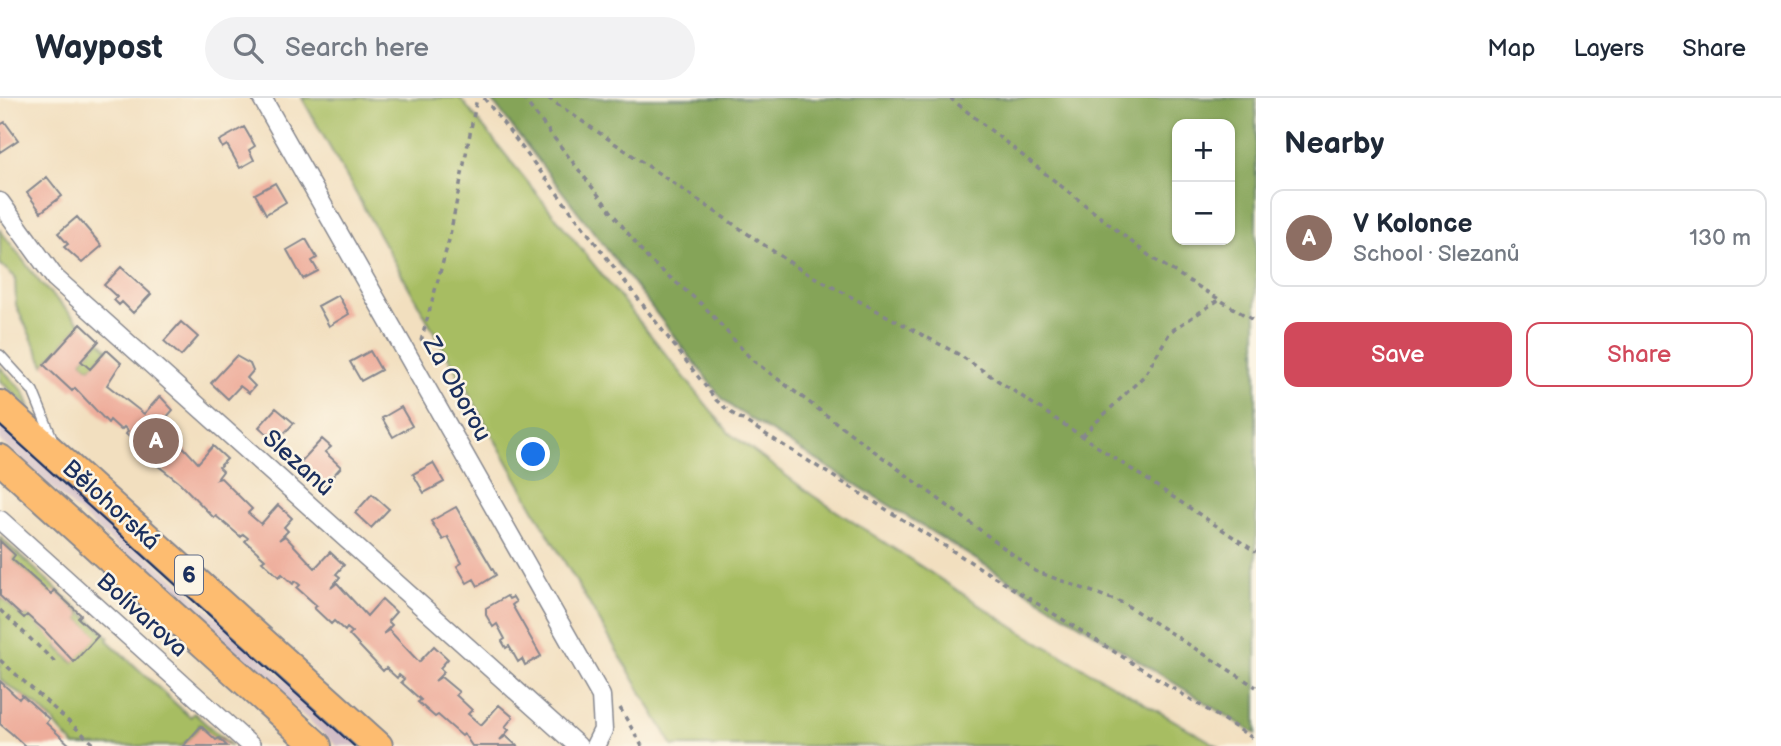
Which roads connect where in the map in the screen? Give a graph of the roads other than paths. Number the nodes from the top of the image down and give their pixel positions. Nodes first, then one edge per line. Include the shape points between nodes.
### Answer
1 (262, 98) edge
2 (0, 202) edge
3 (0, 355) edge
4 (0, 405) edge
5 (0, 459) edge
6 (65, 463) junction
7 (0, 520) edge
8 (251, 746) edge
9 (317, 746) edge
10 (378, 746) edge
11 (579, 746) edge
12 (595, 746) edge

1 - 12 street, Za Oborou via 601,696 603,730
2 - 11 street, Slezanů via 55,278
3 - 6 lane via 33,391
4 - 6 main road, Bělohorská / 6
5 - 9 main road, Bělohorská / 6
6 - 10 main road, Bělohorská / 6
7 - 8 street, Bolívarova

